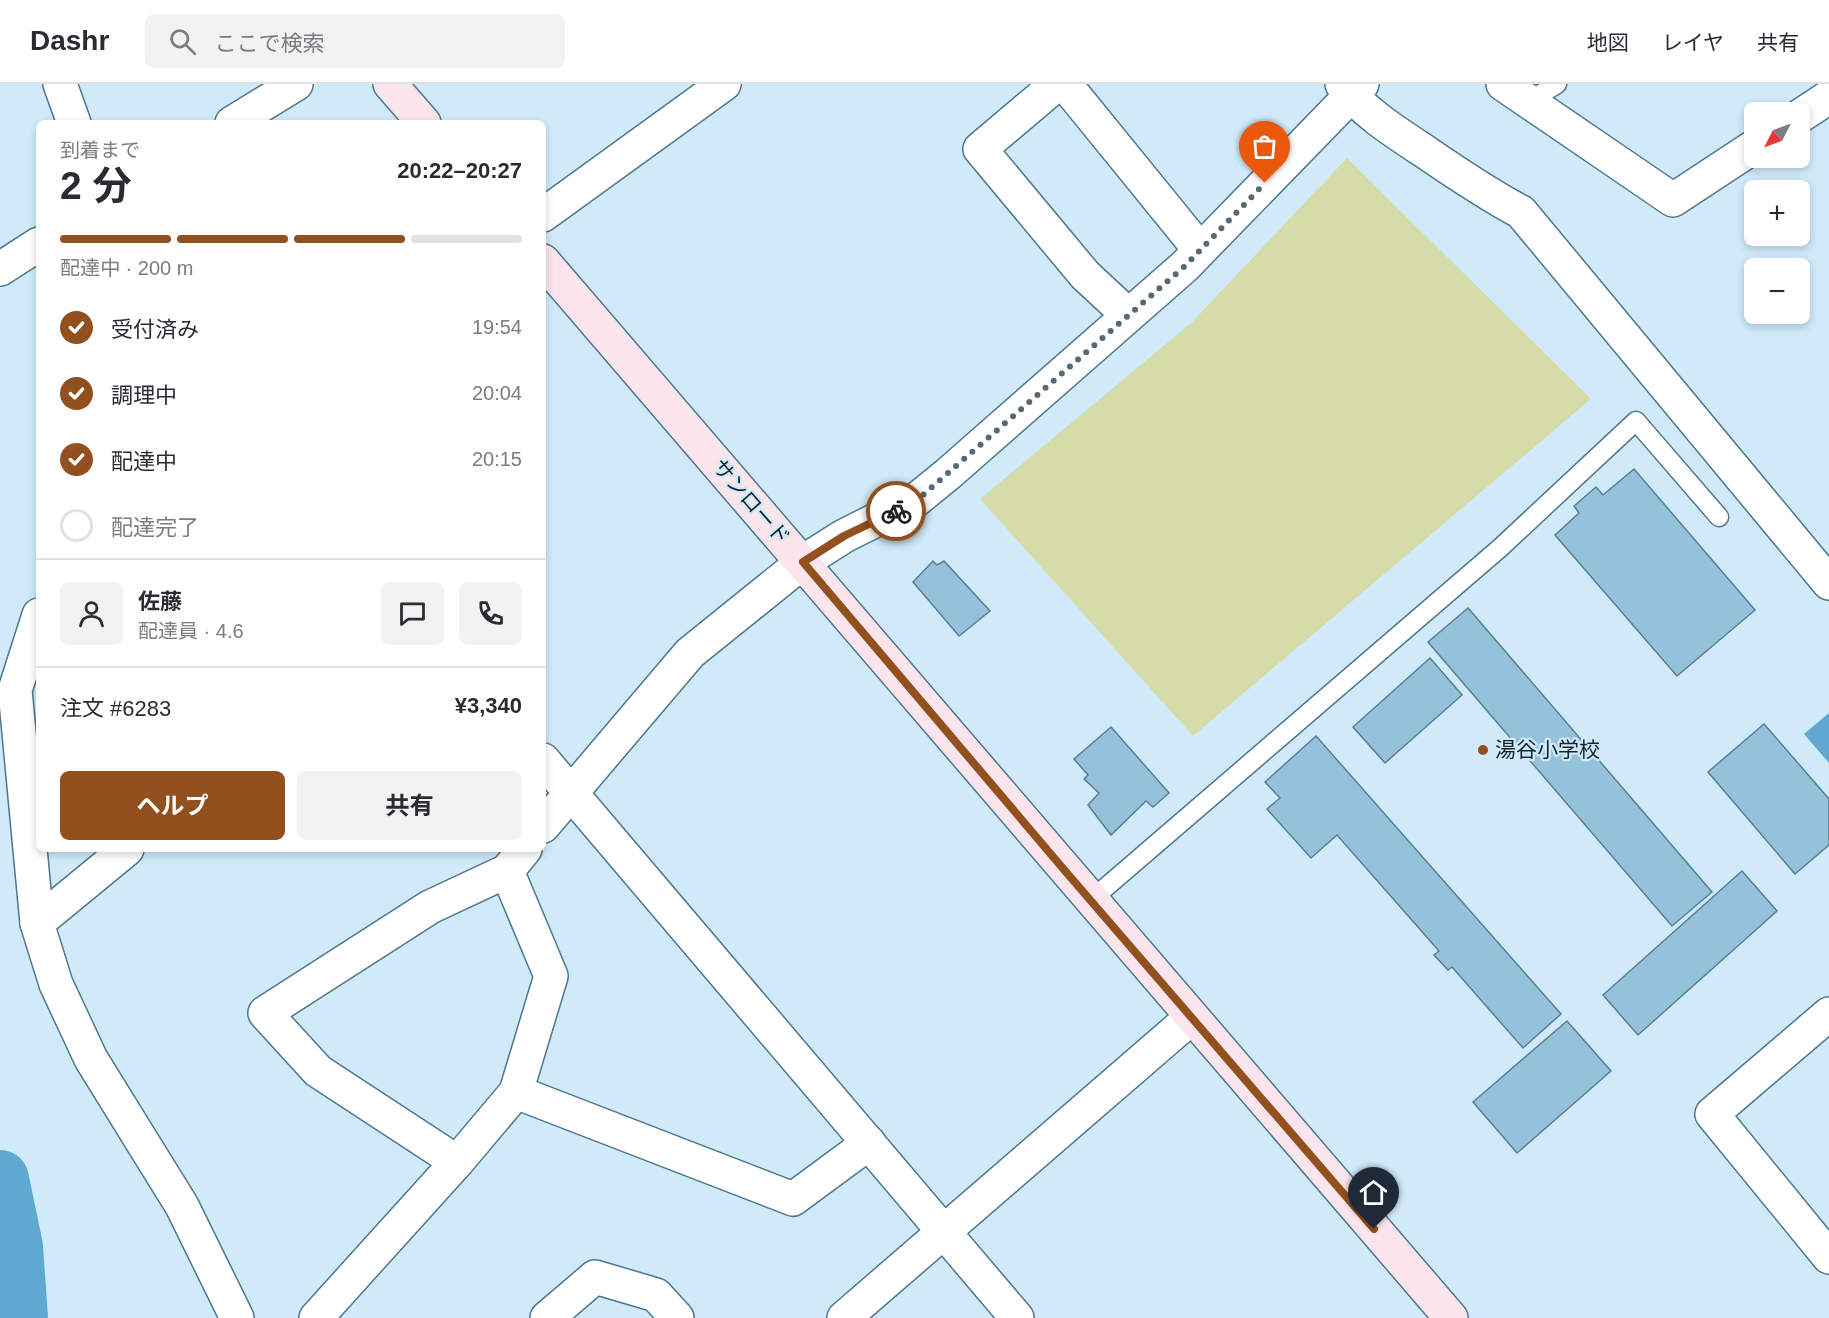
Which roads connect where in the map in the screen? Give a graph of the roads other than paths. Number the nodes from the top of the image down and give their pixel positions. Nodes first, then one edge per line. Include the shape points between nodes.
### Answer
1 (60, 84) edge
2 (296, 84) edge
3 (390, 84) edge
4 (724, 84) edge
5 (1057, 84) edge
6 (1065, 84) edge
7 (1557, 84) edge
8 (1351, 88) edge
9 (1516, 93) edge
10 (1829, 97) edge
11 (1810, 109) edge
12 (73, 120) edge
13 (237, 120) edge
14 (421, 120) edge
15 (1744, 153) edge
16 (546, 213) edge
17 (36, 246) edge
18 (1200, 250) junction
19 (546, 264) edge
20 (0, 269) edge
21 (1128, 315) junction
22 (1719, 517) dead end
23 (803, 562) junction
24 (1829, 583) edge
25 (36, 624) edge
26 (546, 764) edge
27 (570, 793) junction
28 (546, 822) edge
29 (123, 852) edge
30 (516, 860) edge
31 (1091, 900) junction
32 (38, 922) junction
33 (1829, 1014) edge
34 (1192, 1017) junction
35 (516, 1092) junction
36 (869, 1143) junction
37 (457, 1162) junction
38 (943, 1231) junction
39 (1829, 1257) edge
40 (237, 1318) edge
41 (316, 1318) edge
42 (547, 1318) edge
43 (677, 1318) edge
44 (844, 1318) edge
45 (1017, 1318) edge
46 (1450, 1318) edge

1 - 12 street
2 - 13 street
3 - 14 street
4 - 16 street
5 - 21 street via 980,149 1085,275
6 - 18 street
7 - 9 lane
8 - 18 street
8 - 24 street via 1395,132 1521,212
9 - 15 street via 1673,200
10 - 11 street
17 - 20 street
18 - 21 street
19 - 23 street, サンロード
21 - 23 street via 916,501 844,536
22 - 31 lane via 1636,421 1500,548
23 - 27 street via 690,653
23 - 31 street, サンロード
25 - 32 street via 15,690
26 - 27 street
27 - 28 street
27 - 36 street
29 - 32 street
30 - 35 street via 551,976
30 - 37 street via 430,907 265,1013 318,1071
31 - 34 street, サンロード
32 - 40 street via 56,984 91,1059 182,1206
33 - 39 street via 1712,1114
34 - 38 street
34 - 46 street, サンロード
35 - 36 street via 793,1198
35 - 37 street
36 - 38 street
37 - 41 street
38 - 44 street
38 - 45 street
42 - 43 street via 595,1277 656,1295

